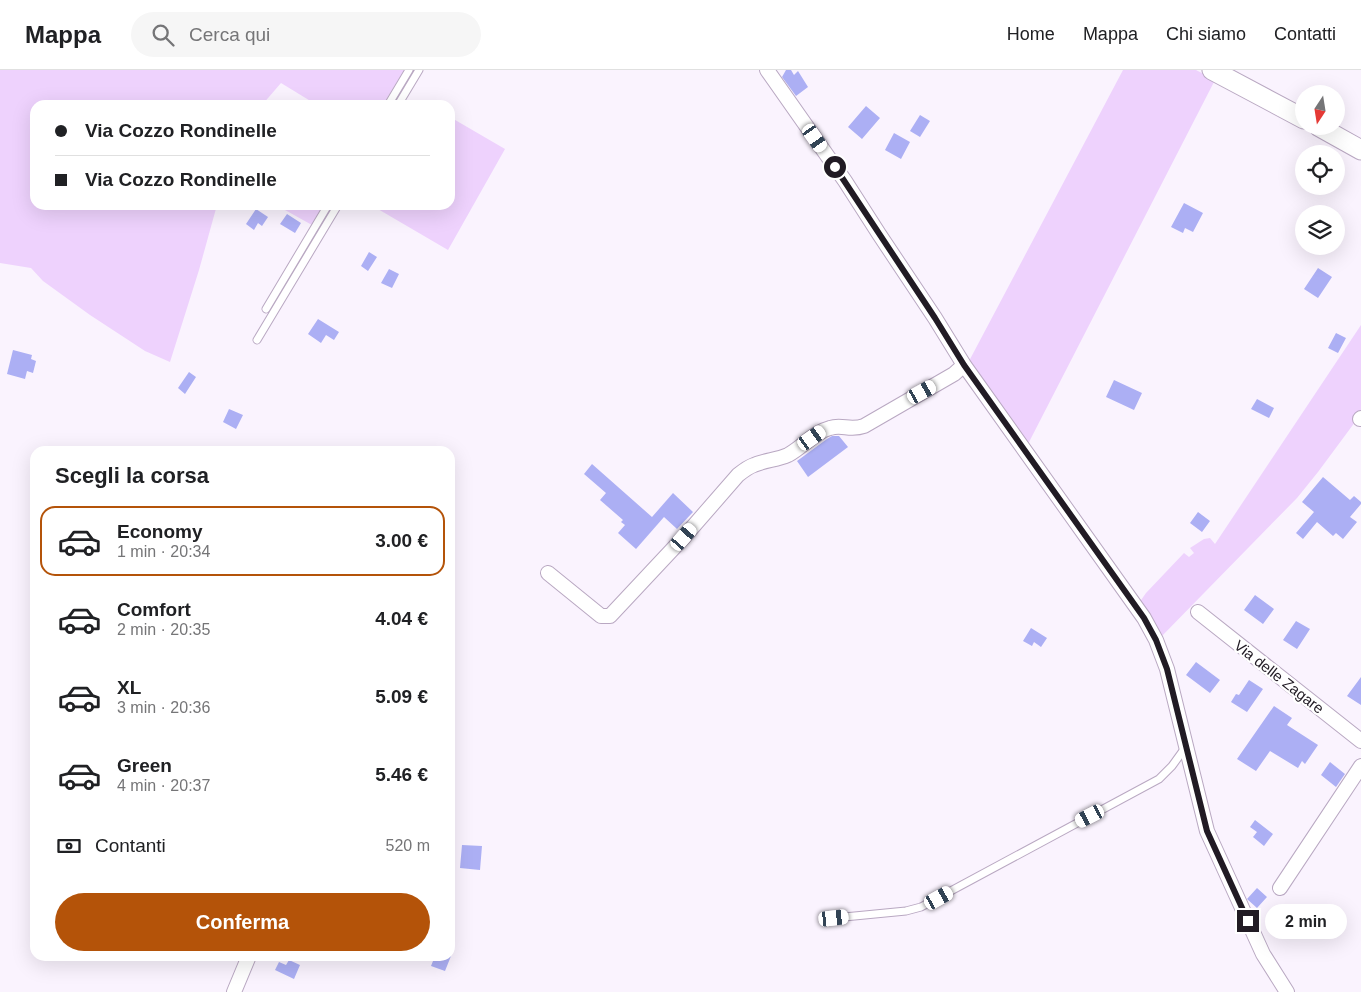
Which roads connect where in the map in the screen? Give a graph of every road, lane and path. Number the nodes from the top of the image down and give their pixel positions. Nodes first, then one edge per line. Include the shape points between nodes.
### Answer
1 (409, 70) edge
2 (419, 70) edge
3 (1212, 70) edge
4 (775, 74) edge
5 (391, 100) edge
6 (401, 100) edge
7 (1295, 114) edge
8 (1334, 135) edge
9 (1361, 150) edge
10 (325, 210) edge
11 (335, 210) edge
12 (266, 309) dead end
13 (257, 340) dead end
14 (964, 365) junction
15 (548, 573) dead end
16 (1198, 612) dead end
17 (1361, 741) edge
18 (1187, 745) junction
19 (1361, 766) edge
20 (1280, 888) dead end
21 (834, 918) dead end
22 (247, 961) edge
23 (234, 992) edge
24 (1287, 992) edge

1 - 5 lane
2 - 6 lane
3 - 7 main road
4 - 14 street
8 - 9 main road
10 - 12 lane
11 - 13 lane
14 - 15 street via 864,426 851,429 838,426 823,430 790,454 747,468 610,616 601,616
14 - 18 street via 1144,618 1163,656
16 - 17 street, Via delle Zagare
18 - 21 lane via 1159,779 921,907
18 - 24 street via 1207,831 1263,954
19 - 20 street
22 - 23 street

